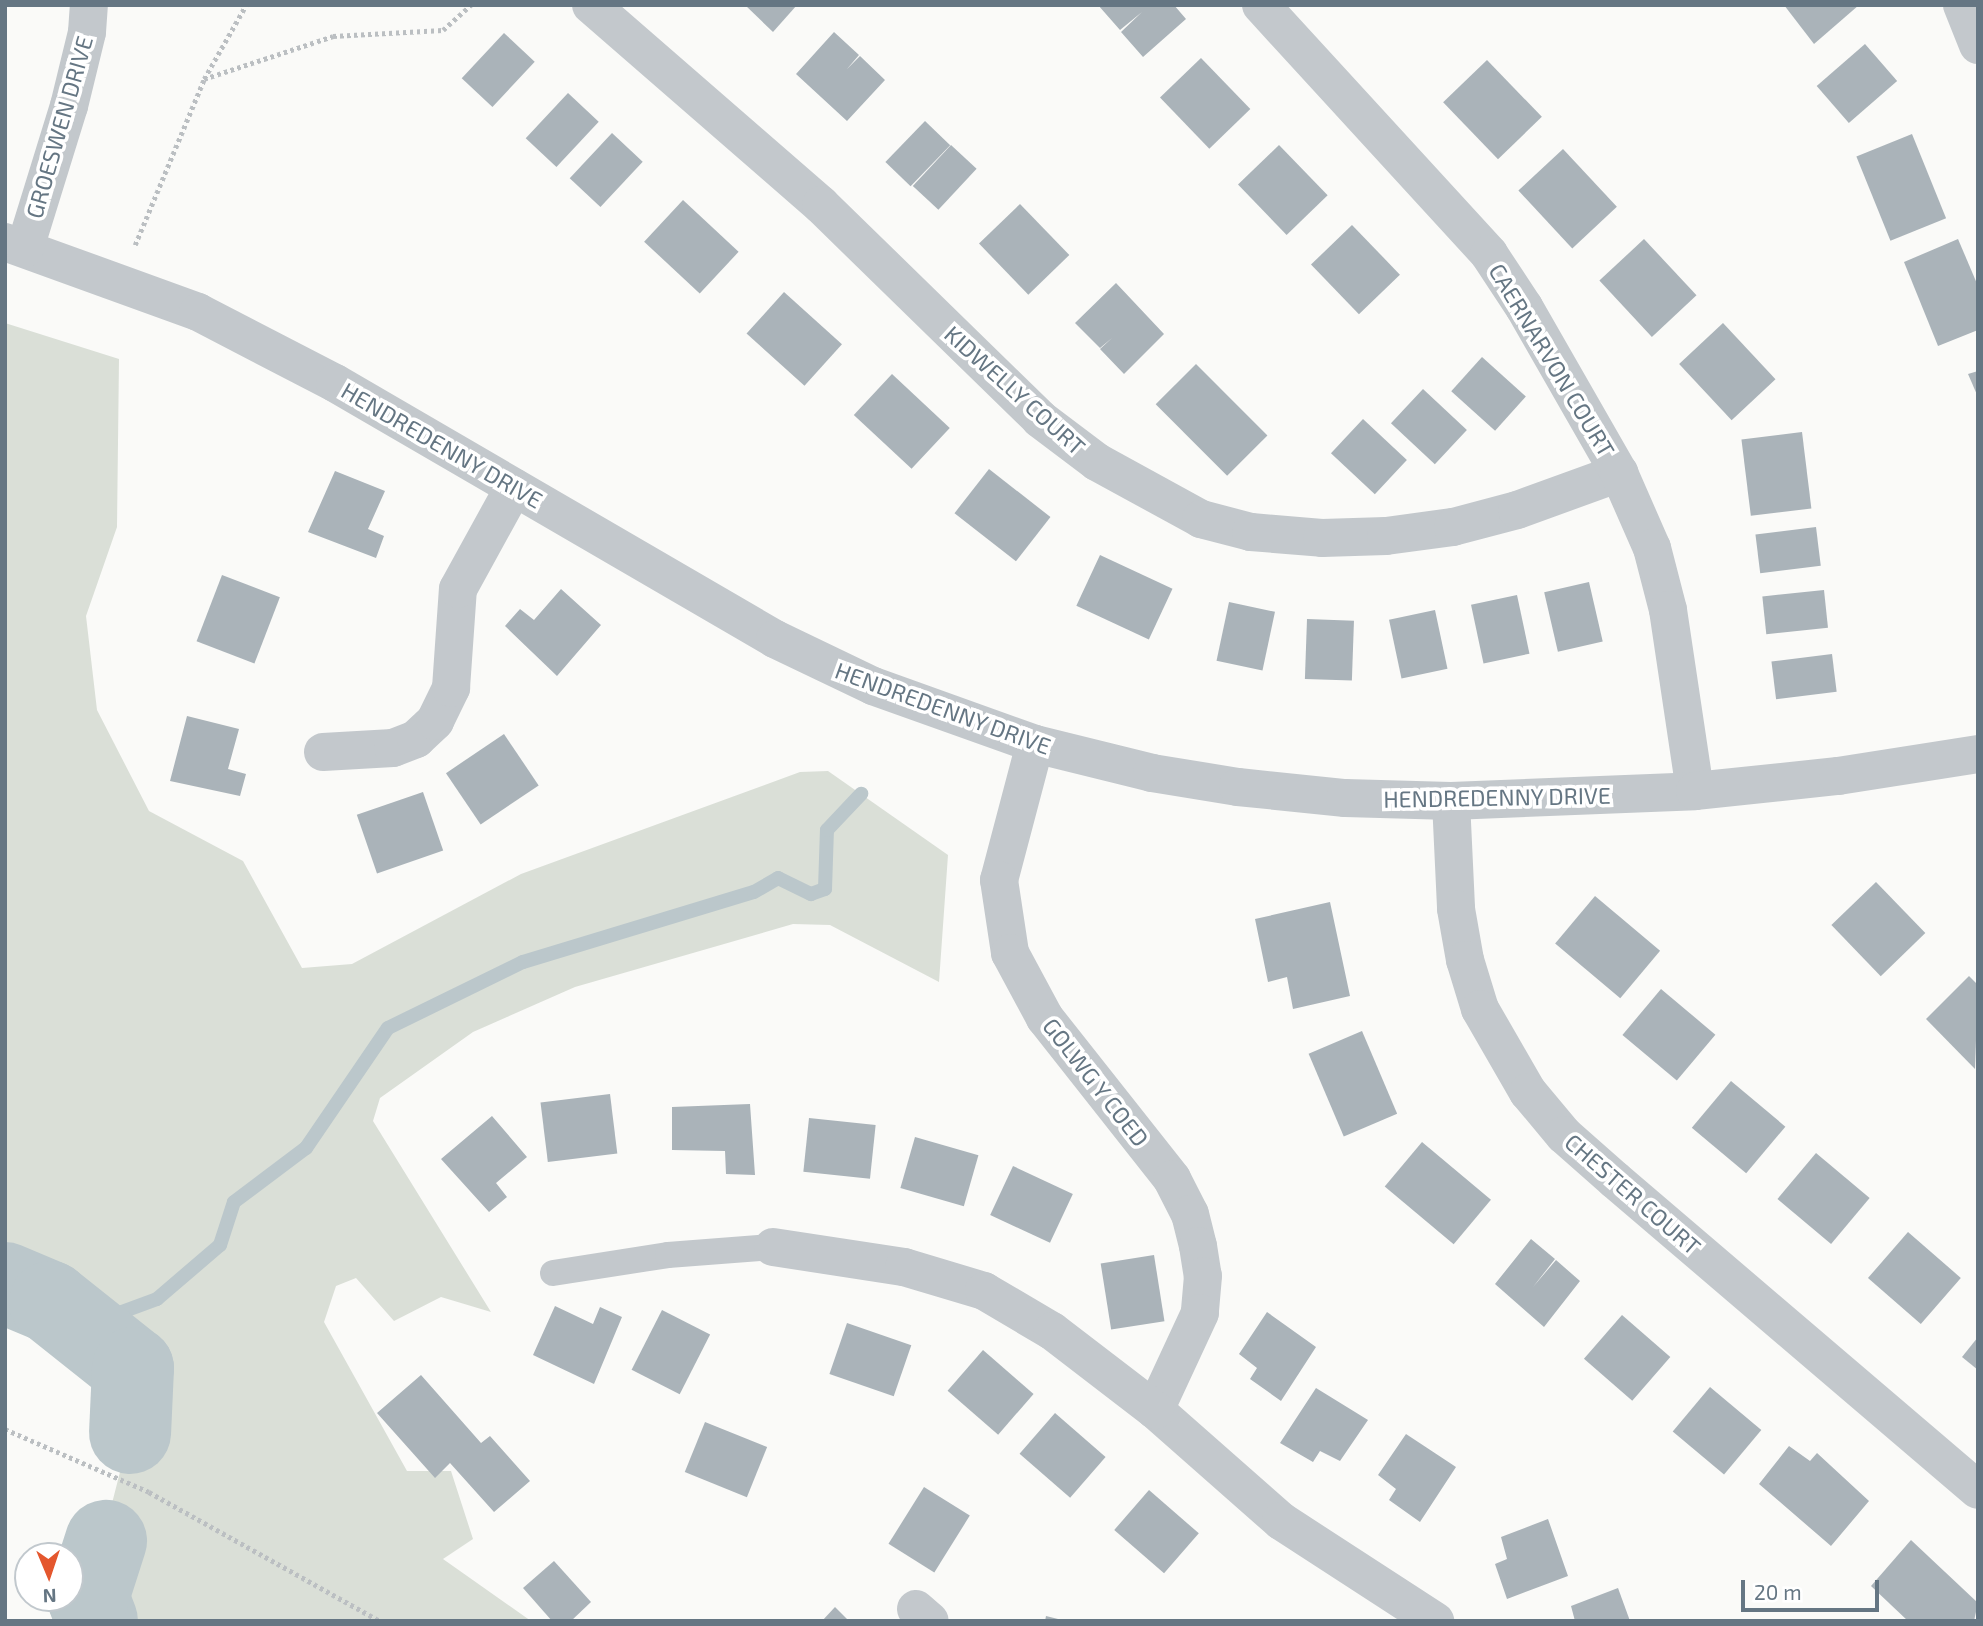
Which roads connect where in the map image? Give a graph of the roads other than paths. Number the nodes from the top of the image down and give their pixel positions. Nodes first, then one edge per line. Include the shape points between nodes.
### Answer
1 (89, 5) edge
2 (591, 5) edge
3 (1261, 5) edge
4 (1962, 5) edge
5 (1978, 45) edge
6 (15, 245) edge
7 (1619, 473) junction
8 (514, 486) junction
9 (1035, 744) junction
10 (323, 752) dead end
11 (1977, 757) edge
12 (1695, 791) junction
13 (1451, 801) junction
14 (773, 1247) joint
15 (553, 1273) dead end
16 (1155, 1410) junction
17 (1978, 1490) edge
18 (1435, 1621) edge

1 - 6 street, GROESWEN DRIVE via 88,32 69,106
2 - 7 street, KIDWELLY COURT via 821,205 1040,419 1097,462 1201,519 1251,532 1386,536 1453,527 1505,513
3 - 7 street, CAERNARVON COURT via 1489,254
4 - 5 street
6 - 8 street, HENDREDENNY DRIVE via 198,312 324,377
7 - 12 street, CAERNARVON COURT via 1652,548 1668,610
8 - 9 street, HENDREDENNY DRIVE via 823,663 929,708
8 - 10 street via 458,589 451,688 435,721 416,739 393,748
9 - 13 street, HENDREDENNY DRIVE via 1152,774 1225,786 1345,798
9 - 16 street, GOLWG Y COED via 999,880 1010,953 1045,1018 1172,1179 1190,1213 1198,1246 1203,1276 1200,1313
11 - 12 street, HENDREDENNY DRIVE
12 - 13 street, HENDREDENNY DRIVE
13 - 17 street, CHESTER COURT via 1456,909 1465,960 1480,1009 1528,1092 1564,1135
14 - 15 lane via 668,1255
14 - 16 street via 904,1267 984,1292 1052,1331
16 - 18 street via 1281,1521

